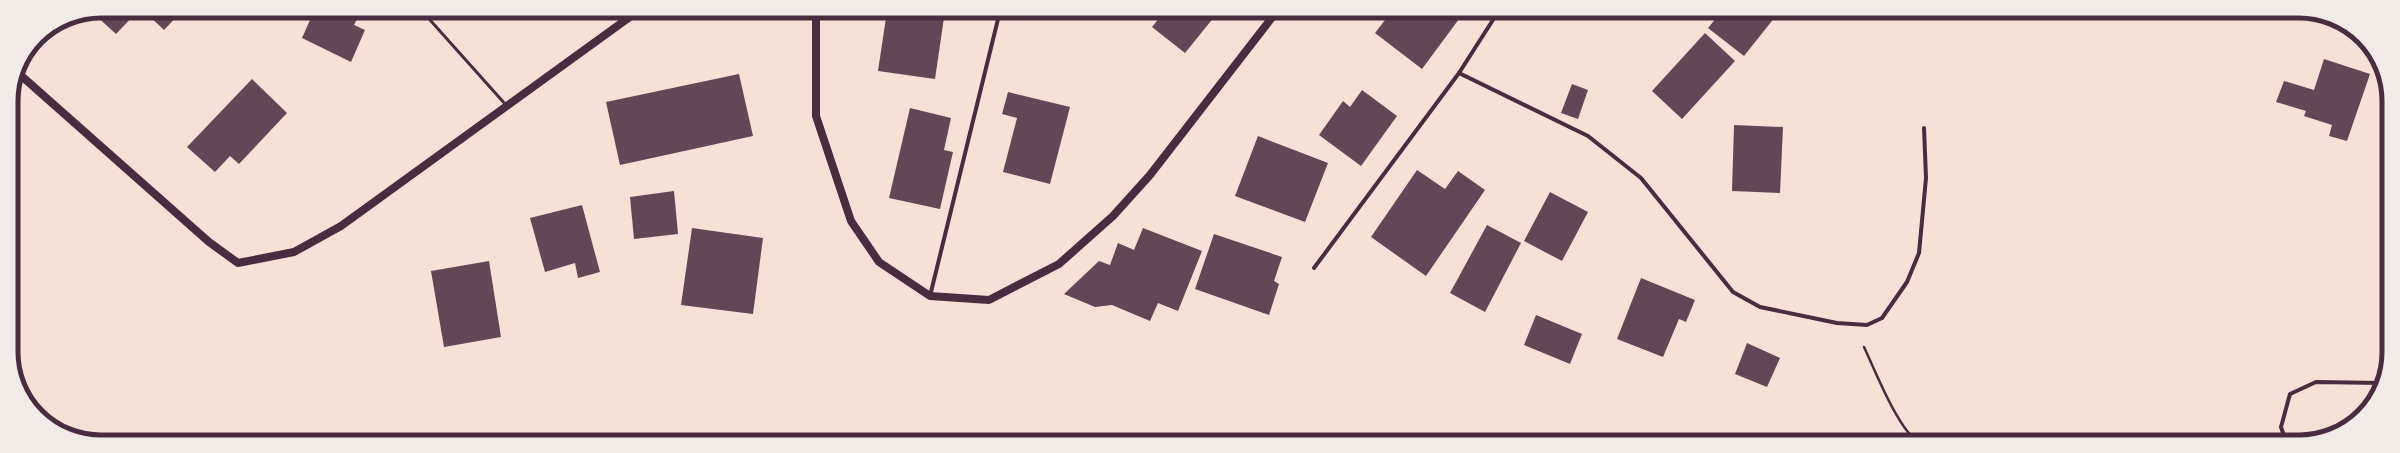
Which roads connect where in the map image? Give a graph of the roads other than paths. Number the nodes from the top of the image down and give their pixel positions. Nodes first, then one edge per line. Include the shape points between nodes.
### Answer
1 (428, 18) edge
2 (628, 18) edge
3 (816, 18) edge
4 (998, 18) edge
5 (1272, 18) edge
6 (1494, 18) edge
7 (1459, 73) junction
8 (22, 76) edge
9 (508, 106) junction
10 (1924, 128) dead end
11 (1314, 268) dead end
12 (930, 296) junction
13 (2376, 383) edge
14 (2284, 435) edge

1 - 9 lane
2 - 9 main road
3 - 12 main road via 816,116 851,221 879,262
4 - 12 street
5 - 12 main road via 1150,175 1113,216 1059,264 990,300
6 - 7 street
7 - 10 street via 1588,136 1635,173 1733,292 1760,307 1837,323 1867,325 1882,318 1907,282 1919,253 1926,178
7 - 11 street
8 - 9 main road via 209,242 238,263 294,252 341,226
13 - 14 street via 2316,382 2290,394 2282,427

